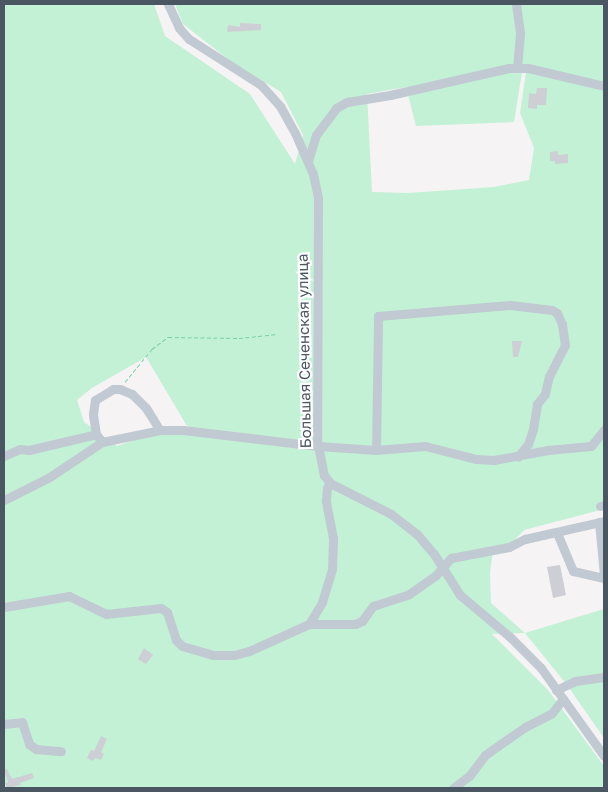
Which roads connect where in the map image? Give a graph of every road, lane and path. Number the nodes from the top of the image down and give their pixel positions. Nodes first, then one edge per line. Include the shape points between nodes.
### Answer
1 (168, 4) edge
2 (516, 4) edge
3 (517, 68) junction
4 (604, 86) edge
5 (308, 161) junction
6 (277, 334) dead end
7 (120, 389) junction
8 (160, 430) junction
9 (604, 430) edge
10 (96, 434) junction
11 (102, 442) junction
12 (318, 446) junction
13 (376, 450) junction
14 (4, 456) edge
15 (518, 457) junction
16 (330, 483) junction
17 (4, 500) edge
18 (602, 522) edge
19 (557, 533) junction
20 (442, 567) junction
21 (604, 577) edge
22 (4, 607) edge
23 (309, 624) junction
24 (604, 677) edge
25 (556, 690) junction
26 (563, 699) junction
27 (4, 724) edge
28 (61, 750) dead end
29 (604, 756) edge
30 (453, 788) edge

1 - 5 street, Большая Сеченская улица via 179,28 189,39 248,76 275,100 290,122
2 - 3 street via 520,34
3 - 4 street
3 - 5 street via 347,102 336,108 316,135
5 - 12 street, Большая Сеченская улица via 318,198
6 - 7 path via 239,338 168,337 152,349
7 - 8 street via 132,394 146,408
7 - 10 street via 113,389 95,400
8 - 11 street
8 - 12 street
9 - 15 street via 591,446
10 - 11 street
10 - 14 street via 29,450 20,449
11 - 17 street via 48,478
12 - 13 street
12 - 16 street, Большая Сеченская улица via 321,467
13 - 15 street via 425,446 476,459
13 - 15 street via 378,316 510,305 557,313 565,345 549,376 545,394 537,404 528,444
16 - 20 street via 383,509 408,526 424,541
16 - 23 street via 326,501 333,538 332,569 322,602
18 - 19 street
18 - 21 street
19 - 20 street via 525,539 510,547 451,558
19 - 21 street via 573,571
20 - 23 street via 410,594 373,606 362,621 355,624
20 - 25 street via 460,595 529,655
22 - 23 street via 69,596 106,614 161,608 167,612 176,640 182,646 213,655 249,651
24 - 25 street via 575,681
25 - 26 street
26 - 29 street
26 - 30 street via 552,713 485,755 470,776
27 - 28 street via 22,722 29,744 36,749

